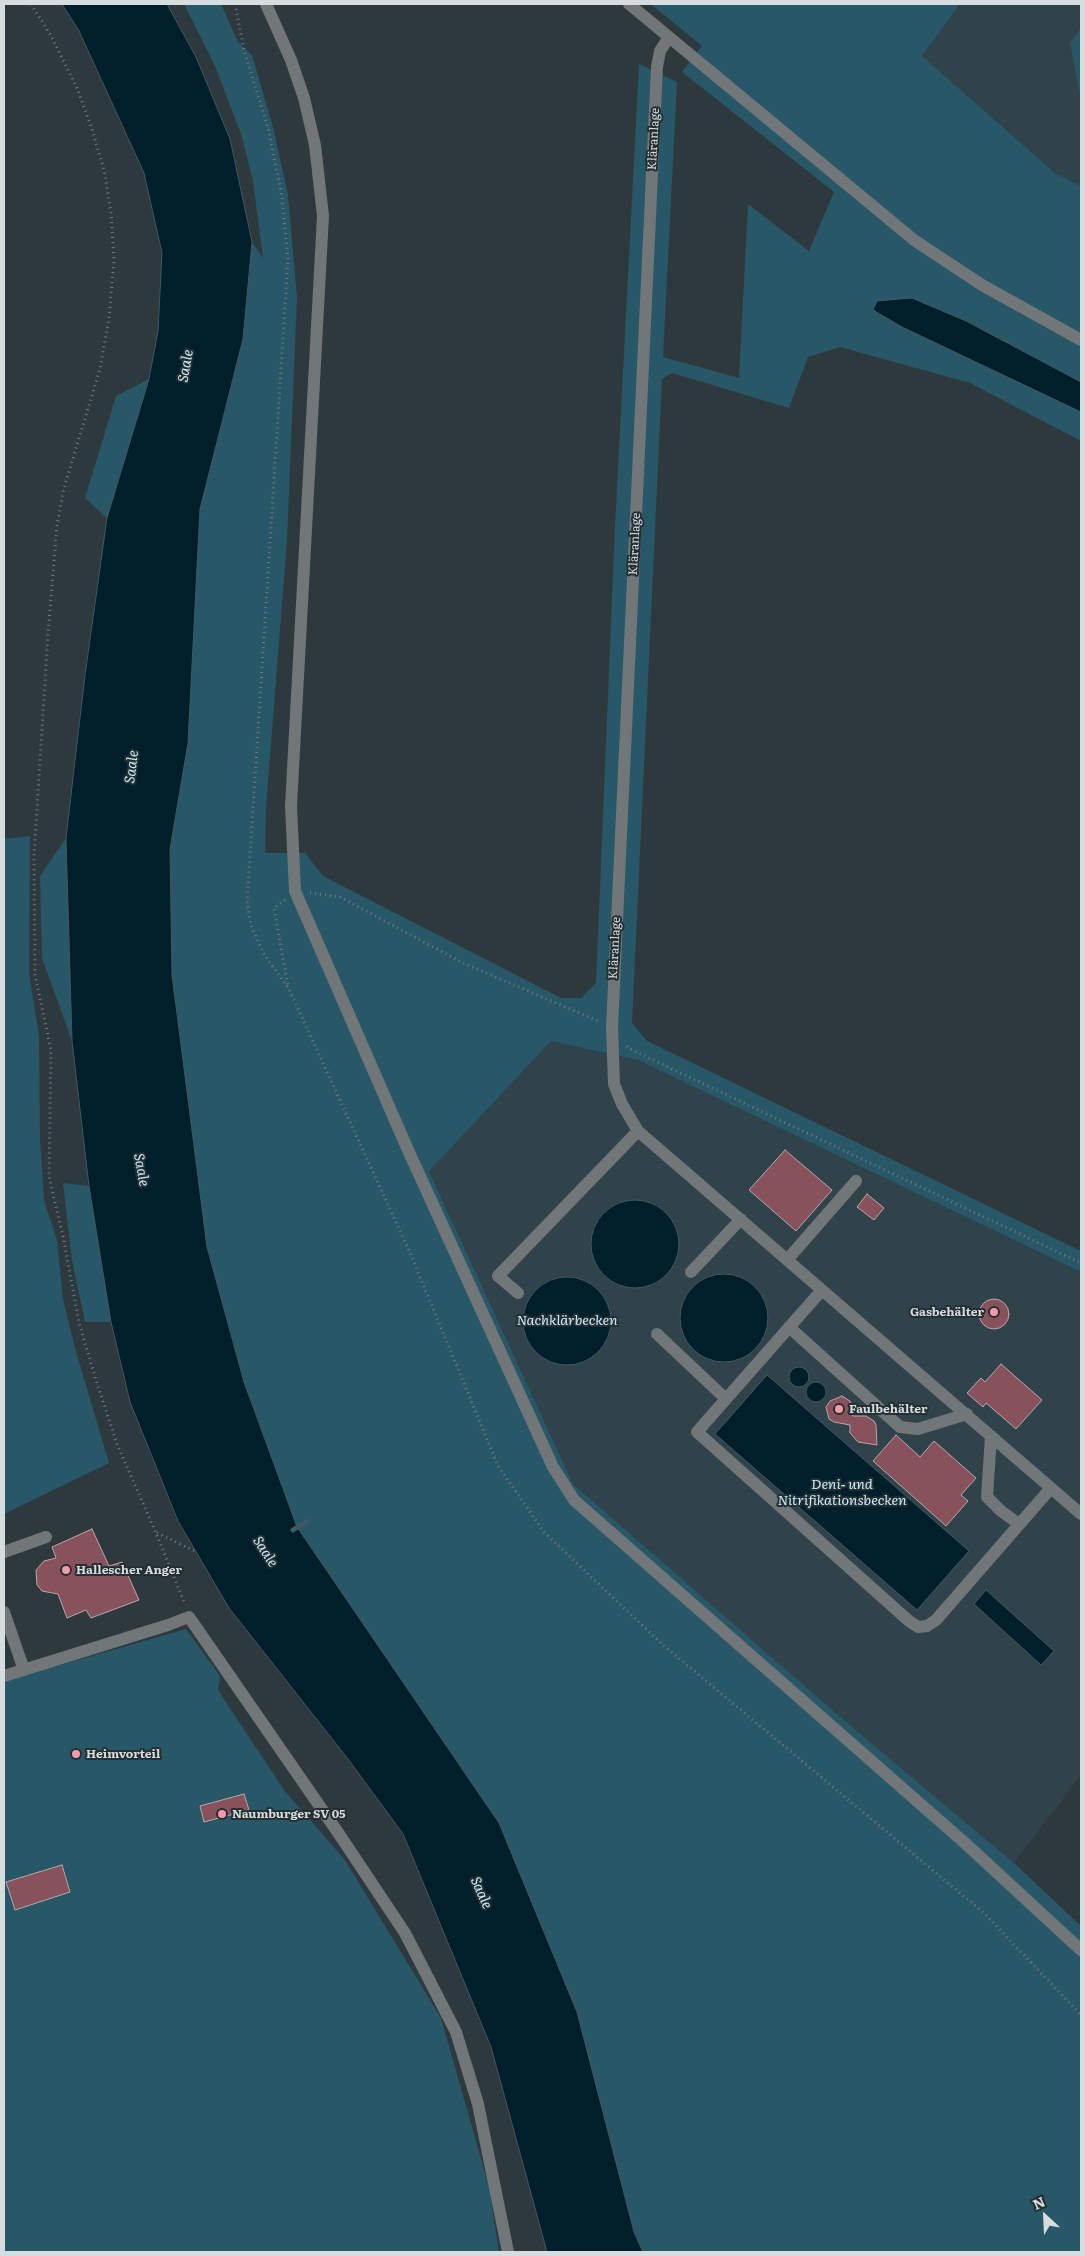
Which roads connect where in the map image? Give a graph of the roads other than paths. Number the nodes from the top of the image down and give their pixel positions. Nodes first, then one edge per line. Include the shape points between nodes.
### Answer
1 (266, 4) edge
2 (629, 4) edge
3 (669, 37) junction
4 (1081, 340) edge
5 (638, 1130) junction
6 (856, 1181) dead end
7 (741, 1219) junction
8 (787, 1260) junction
9 (691, 1272) dead end
10 (822, 1290) junction
11 (518, 1292) dead end
12 (789, 1327) junction
13 (656, 1334) dead end
14 (726, 1399) junction
15 (966, 1414) junction
16 (991, 1436) junction
17 (1051, 1488) junction
18 (1081, 1514) edge
19 (1019, 1524) junction
20 (46, 1537) dead end
21 (4, 1552) edge
22 (4, 1612) edge
23 (24, 1670) junction
24 (4, 1676) edge
25 (1081, 1950) edge
26 (508, 2252) edge

1 - 25 street via 304,98 315,145 323,216 291,806 295,891 408,1150 553,1467 574,1500 966,1844
2 - 3 street
3 - 4 street via 914,240 982,285
3 - 5 street, Kläranlage via 660,51 657,67 612,1027 614,1084
5 - 7 street, Kläranlage
5 - 11 street via 498,1276
6 - 8 street
7 - 8 street, Kläranlage
7 - 9 street
8 - 10 street, Kläranlage
10 - 12 street
10 - 15 street, Kläranlage
12 - 14 street
12 - 15 street via 900,1427 918,1429
13 - 14 street
14 - 19 street via 697,1432 918,1627 936,1620
15 - 16 street, Kläranlage
16 - 17 street, Kläranlage
16 - 19 street via 987,1497
17 - 18 street, Kläranlage
17 - 19 street
20 - 21 street
22 - 23 street
23 - 24 street
23 - 26 street via 189,1617 405,1933 456,2032 478,2104

